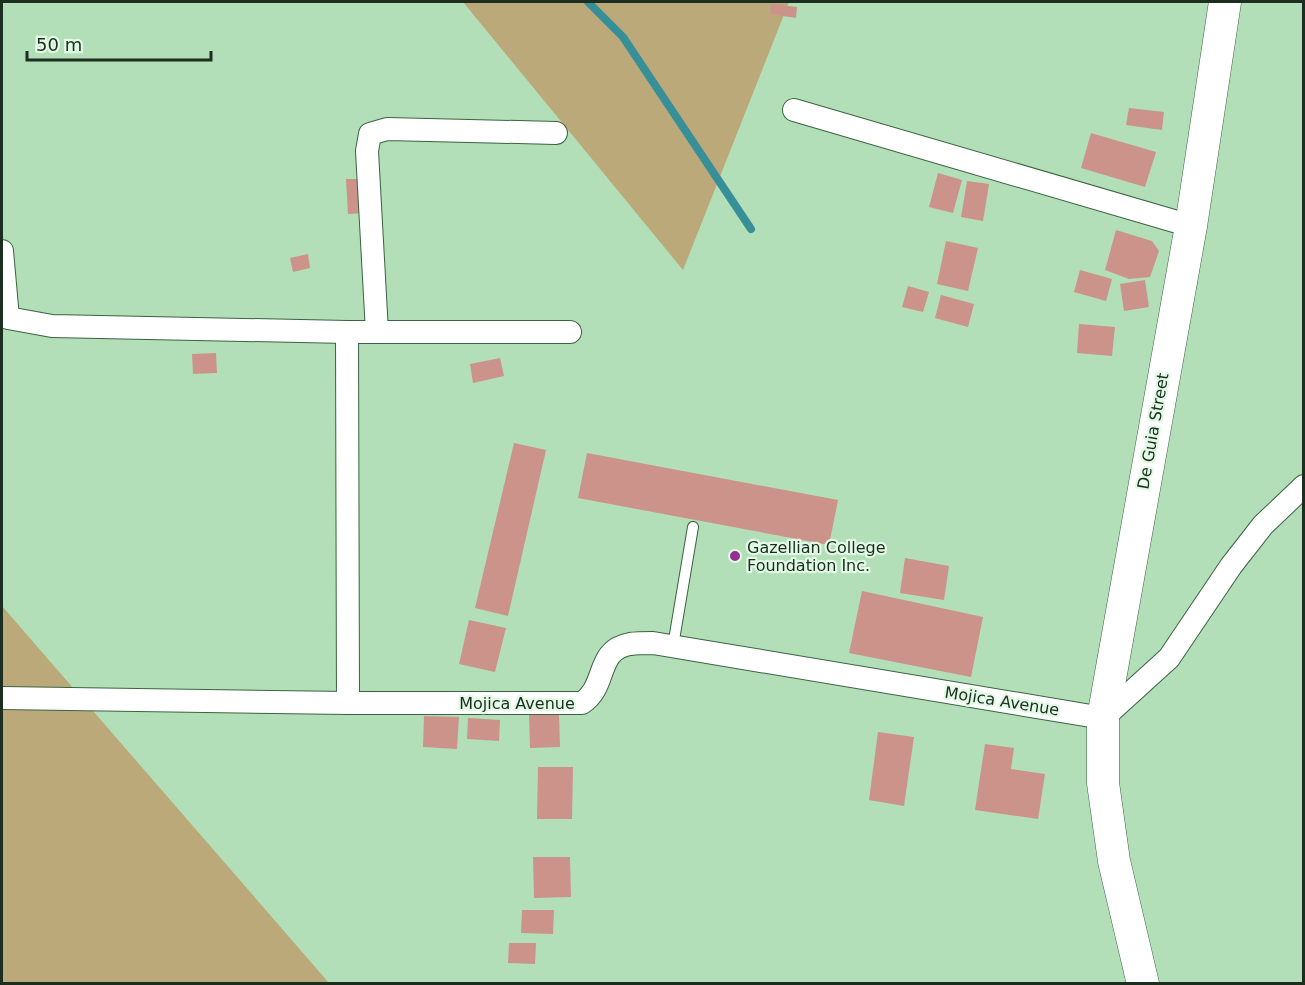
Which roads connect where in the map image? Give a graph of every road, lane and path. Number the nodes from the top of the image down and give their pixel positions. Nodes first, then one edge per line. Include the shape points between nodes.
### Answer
1 (1225, 2) edge
2 (794, 110) dead end
3 (556, 133) dead end
4 (1191, 226) junction
5 (2, 251) edge
6 (347, 332) junction
7 (377, 332) junction
8 (570, 332) dead end
9 (1304, 486) edge
10 (693, 527) dead end
11 (673, 646) junction
12 (2, 698) edge
13 (348, 703) junction
14 (1102, 718) junction
15 (1143, 984) edge

1 - 4 main road, De Guia Street
2 - 4 street
3 - 7 street via 387,129 370,134
4 - 14 main road, De Guia Street
5 - 6 street via 8,318 25,322 52,326
6 - 7 street
6 - 13 street
7 - 8 street
9 - 14 street via 1256,533 1169,658
10 - 11 lane
11 - 13 street, Mojica Avenue via 628,644 615,650 603,666 595,692 582,703
11 - 14 street, Mojica Avenue
12 - 13 street, Mojica Avenue
14 - 15 main road, De Guia Street via 1102,783 1114,861

